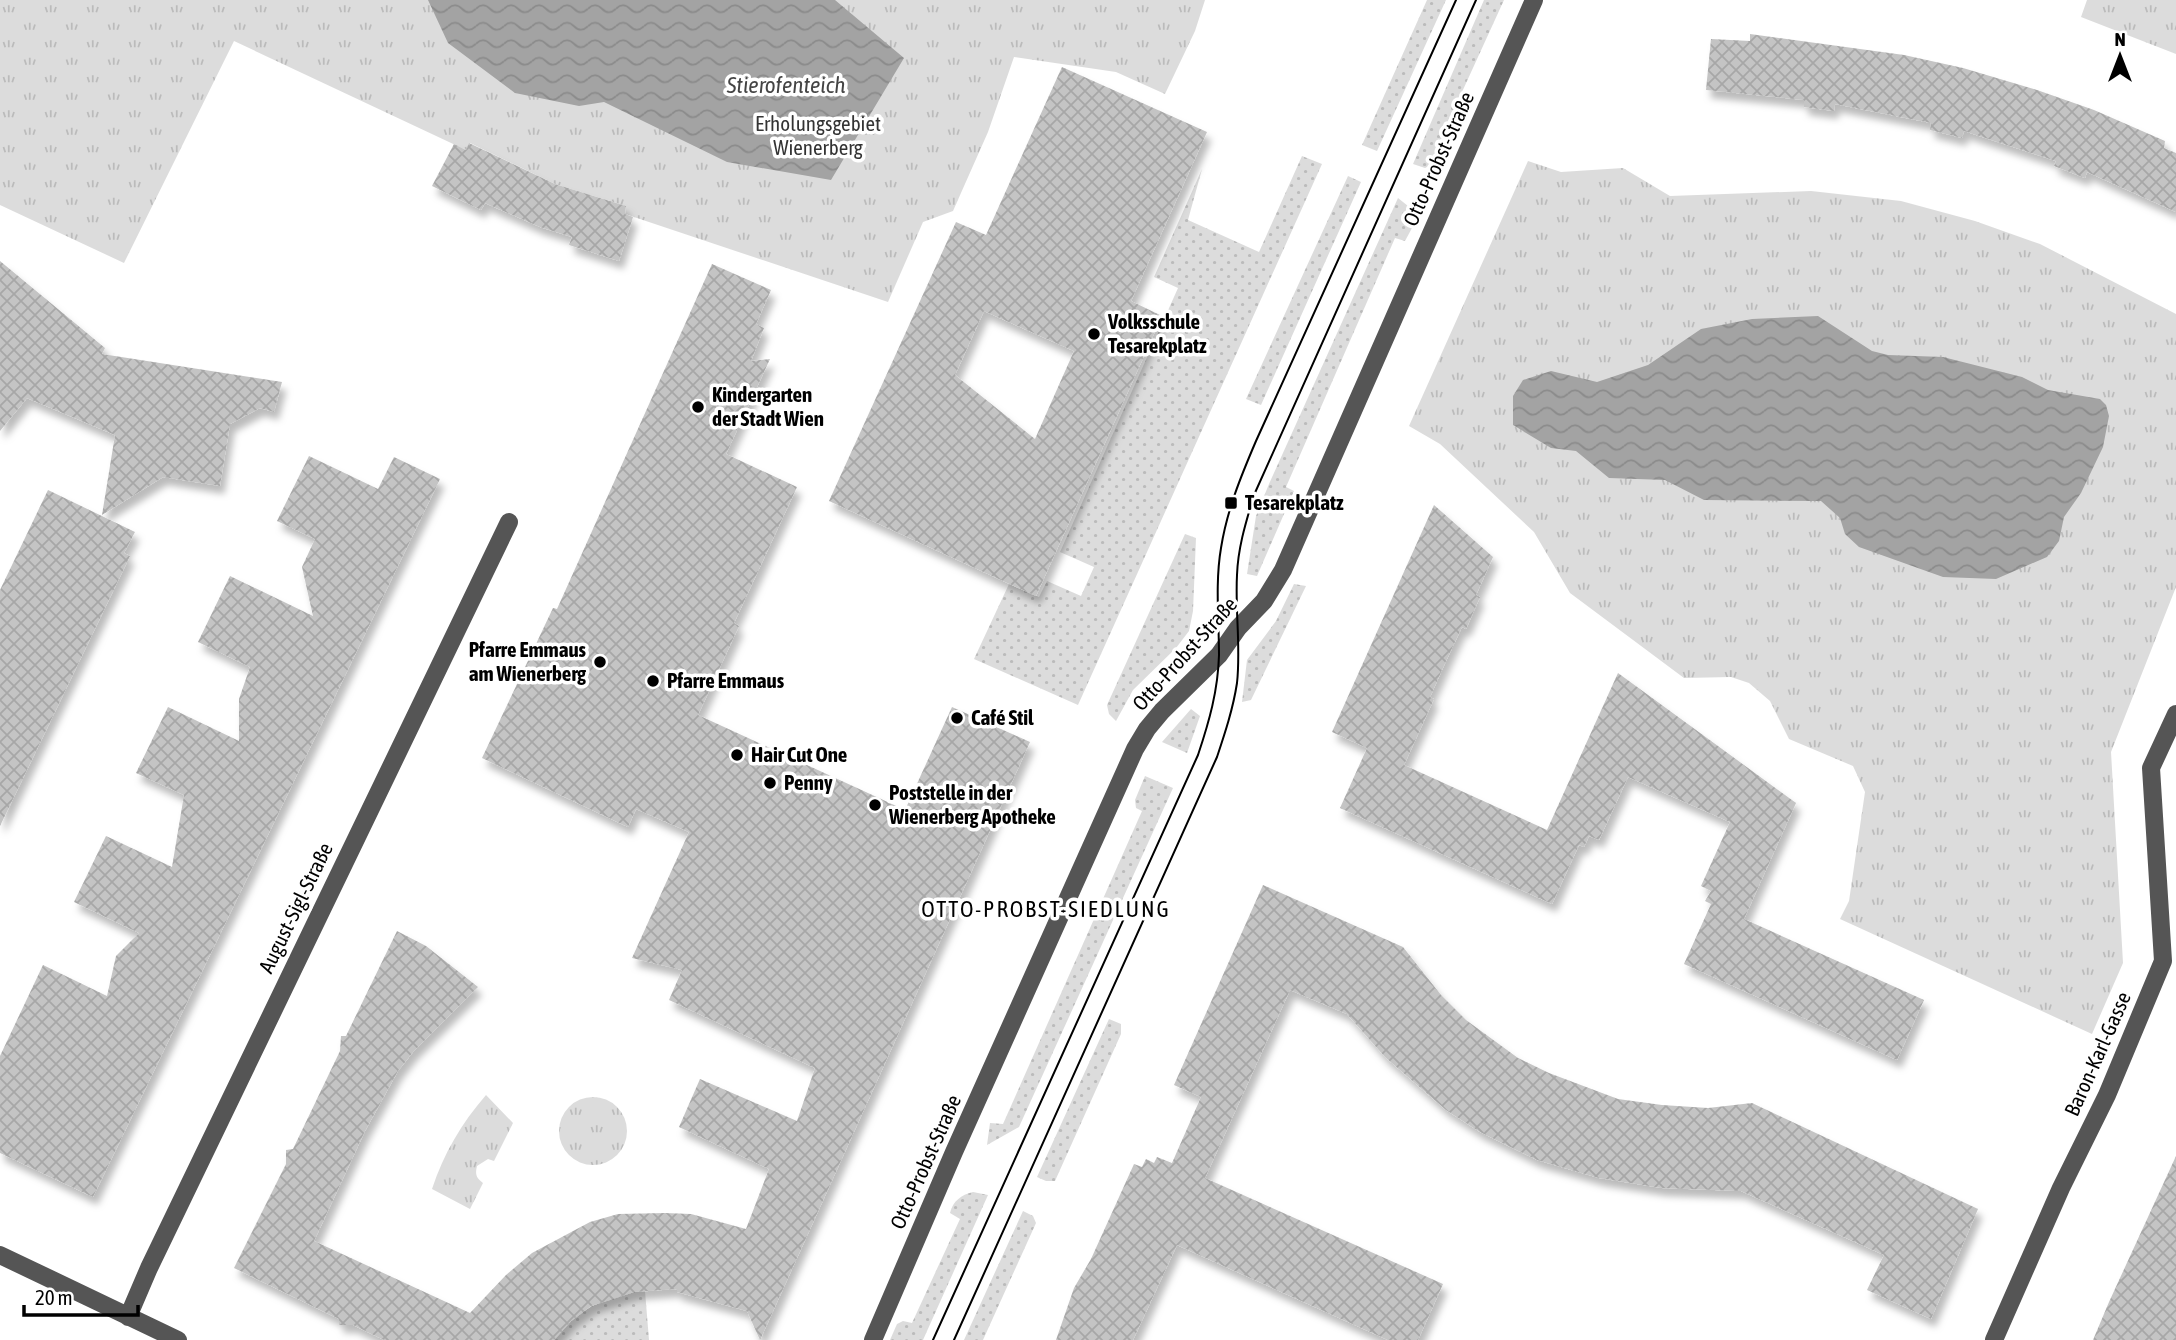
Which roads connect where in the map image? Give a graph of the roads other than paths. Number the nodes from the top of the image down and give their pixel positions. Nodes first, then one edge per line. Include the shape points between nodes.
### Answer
1 (1534, 0) edge
2 (509, 522) dead end
3 (2176, 714) edge
4 (0, 1255) edge
5 (128, 1317) junction
6 (178, 1340) edge
7 (873, 1340) edge
8 (1994, 1340) edge

1 - 7 street, Otto-Probst-Straße via 1283,570 1264,601 1162,711 1135,749
2 - 5 street, August-Sigl-Straße
3 - 8 street, Baron-Karl-Gasse via 2151,768 2163,961
4 - 5 street
5 - 6 street

